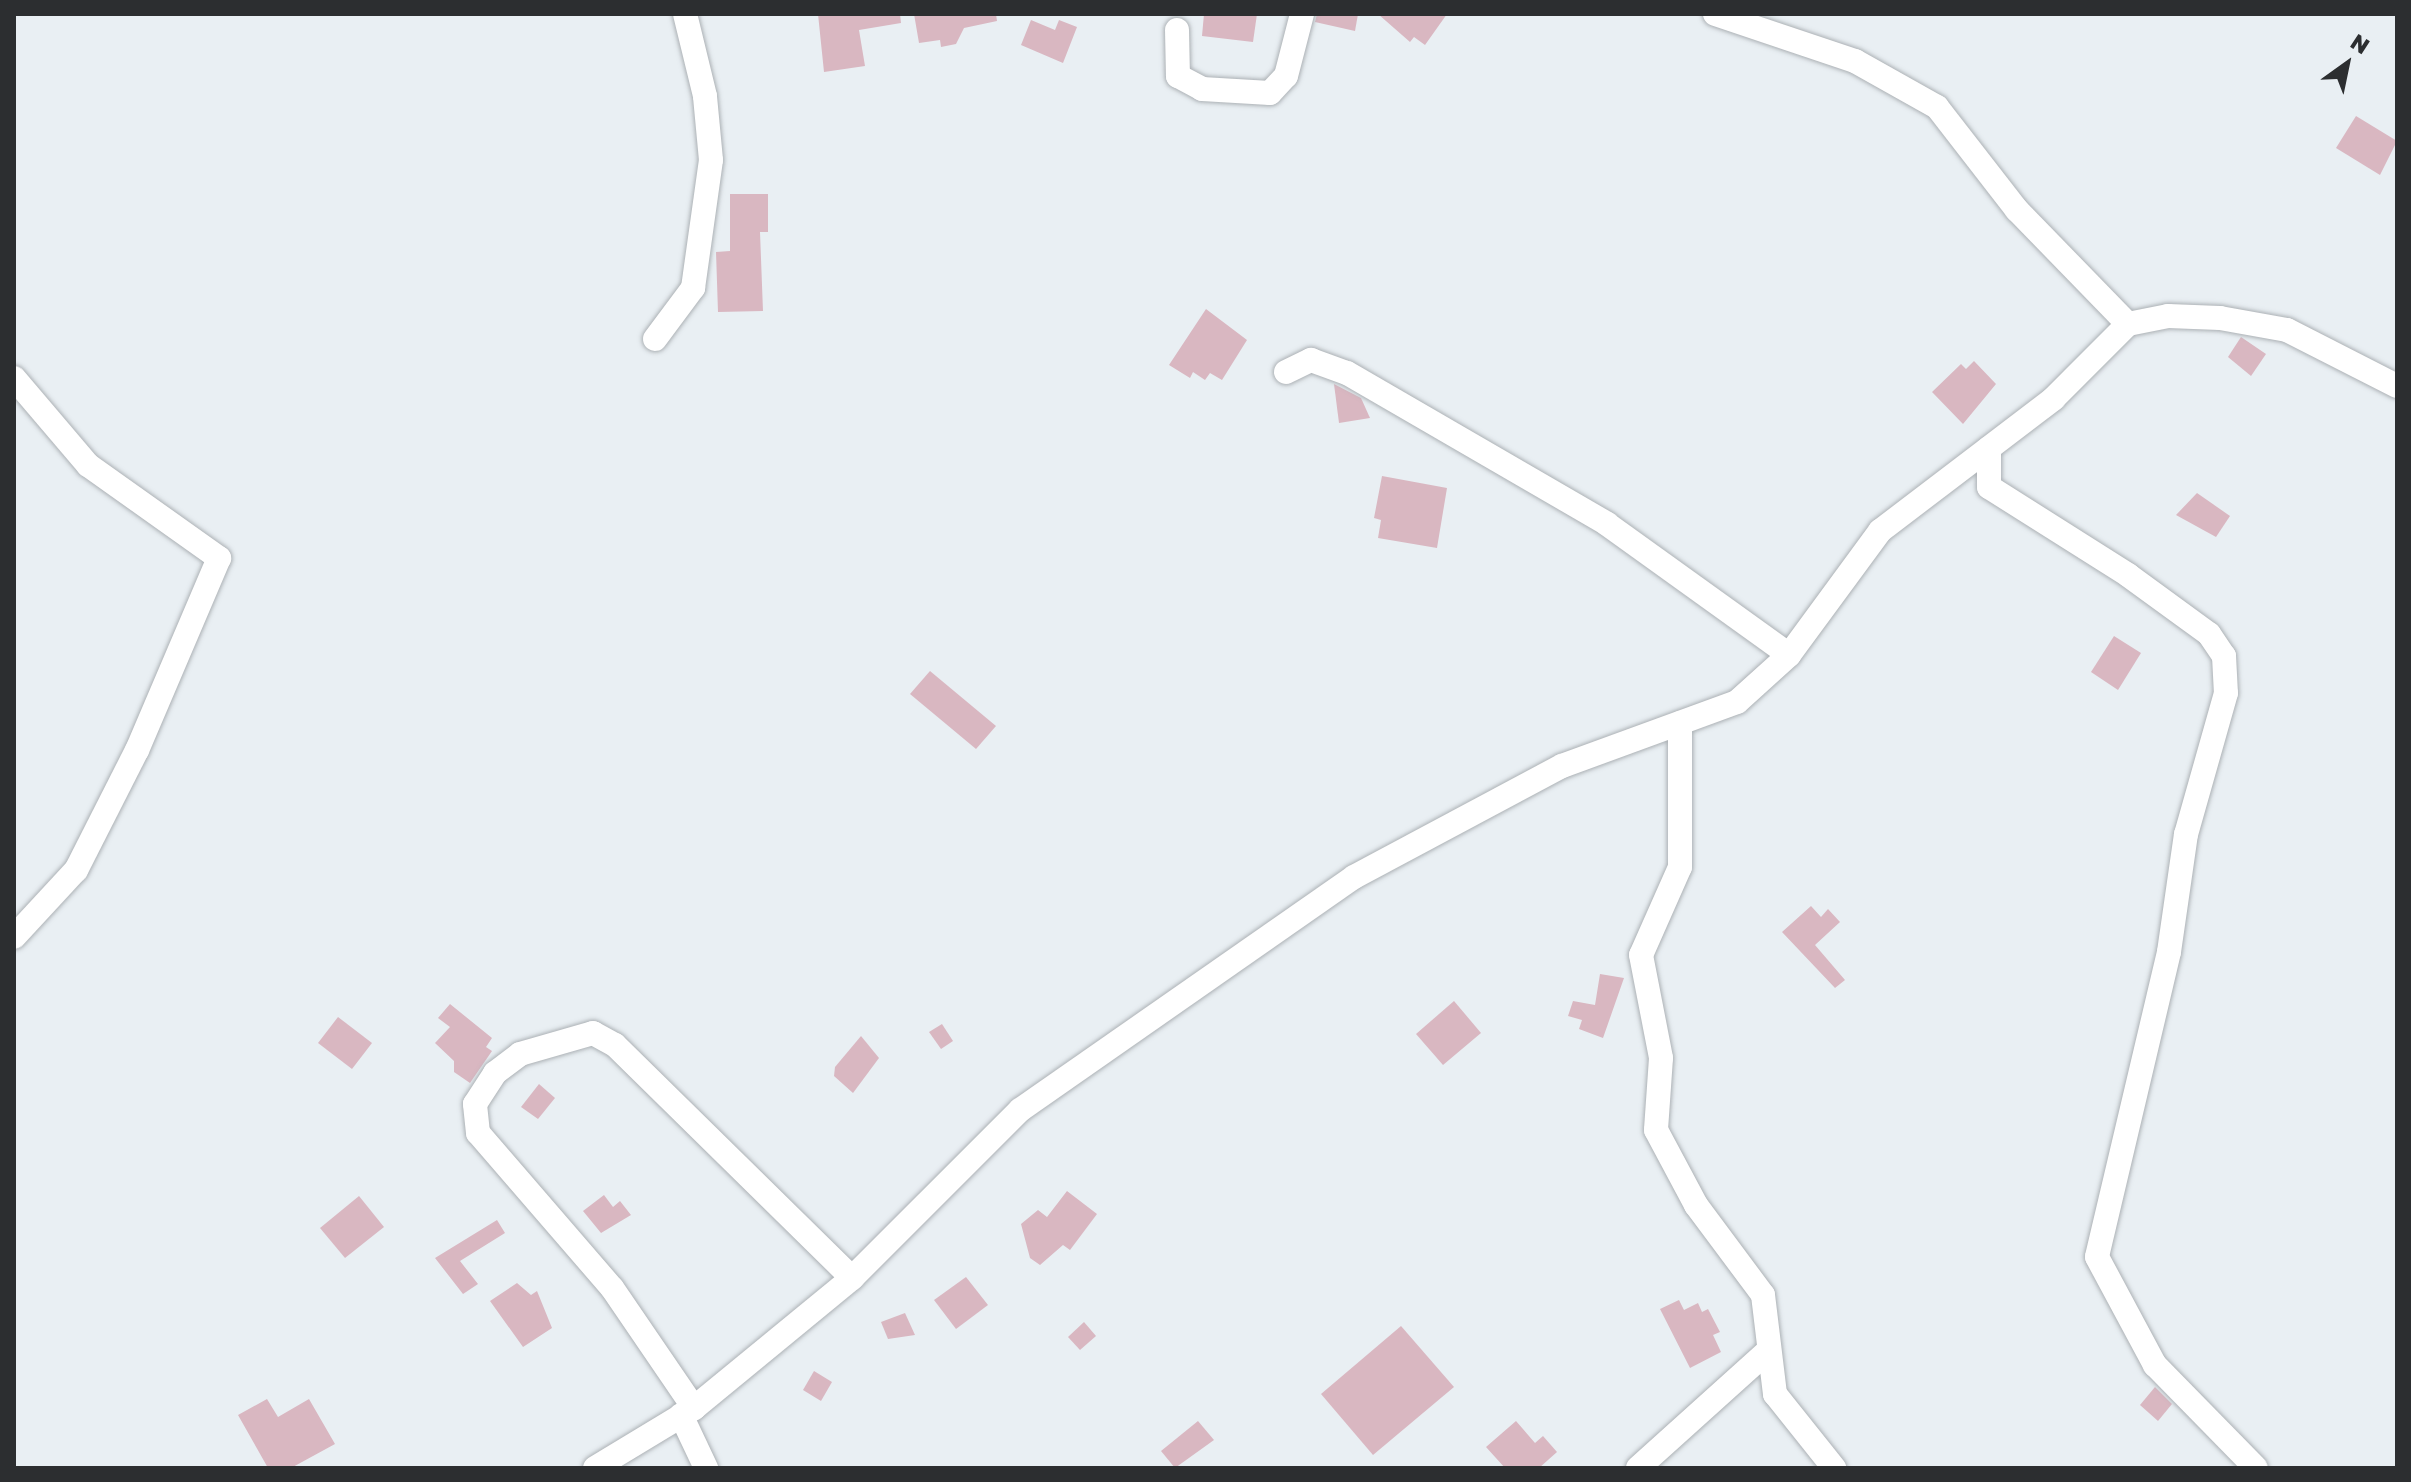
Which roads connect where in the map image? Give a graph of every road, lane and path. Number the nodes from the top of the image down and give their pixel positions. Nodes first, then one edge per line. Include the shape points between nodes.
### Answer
1 (685, 14) edge
2 (1302, 14) edge
3 (1715, 14) edge
4 (1177, 30) dead end
5 (2128, 324) junction
6 (655, 339) dead end
7 (1286, 372) dead end
8 (14, 378) edge
9 (2397, 386) edge
10 (1989, 448) junction
11 (1789, 655) junction
12 (1680, 723) junction
13 (14, 937) edge
14 (852, 1278) junction
15 (1767, 1352) junction
16 (688, 1412) junction
17 (595, 1468) edge
18 (706, 1468) edge
19 (1638, 1468) edge
20 (1834, 1468) edge
21 (2256, 1468) edge

1 - 6 street via 705,96 711,160 693,288
2 - 4 street via 1286,76 1270,93 1202,89 1178,76
3 - 5 street via 1855,61 1919,93 1968,144 2017,210
5 - 9 street via 2168,316 2220,318 2287,330
5 - 10 street via 2053,399
7 - 11 street via 1311,360 1347,373 1607,524
8 - 13 street via 88,465 219,558 143,737 76,870
10 - 11 street via 1880,531
10 - 21 street via 1989,487 2128,575 2209,634 2224,656 2226,693 2186,834 2169,952 2097,1257 2155,1365
11 - 12 street via 1737,702
12 - 14 street via 1562,766 1354,877 1020,1110
12 - 15 street via 1680,867 1641,955 1661,1058 1656,1130 1696,1205 1731,1243 1763,1295
14 - 16 street
14 - 16 street via 615,1045 593,1033 520,1054 495,1073 475,1104 478,1133 612,1288
15 - 19 street
15 - 20 street via 1775,1394
16 - 17 street
16 - 18 street

